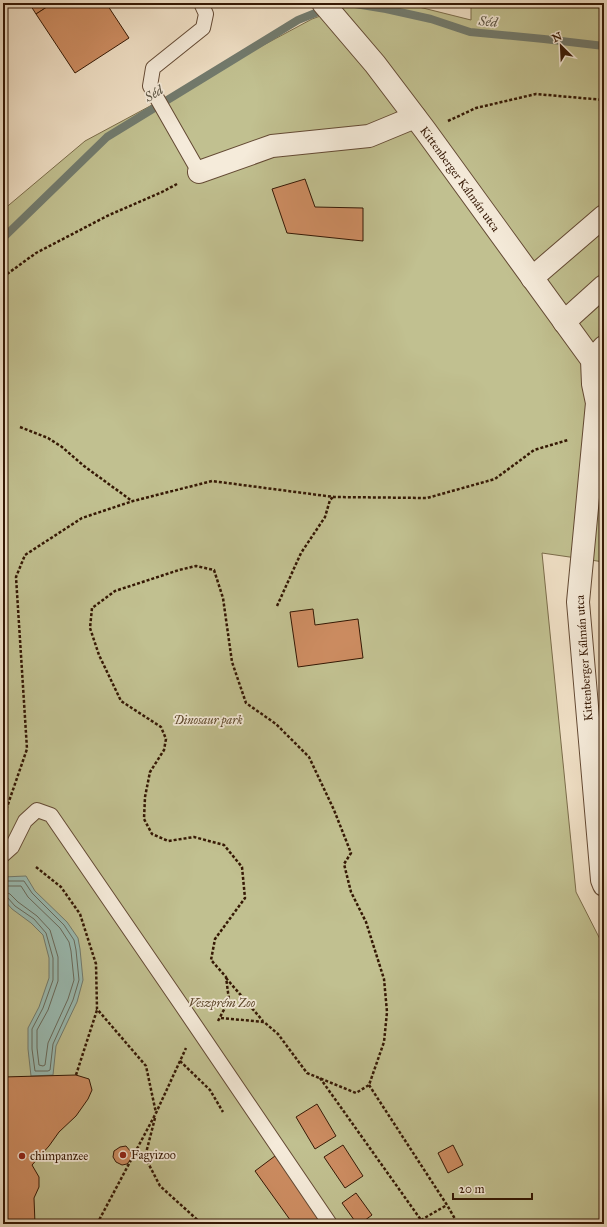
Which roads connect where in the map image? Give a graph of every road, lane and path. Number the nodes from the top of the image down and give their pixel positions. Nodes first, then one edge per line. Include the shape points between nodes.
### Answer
1 (201, 3) edge
2 (322, 3) edge
3 (604, 100) edge
4 (420, 124) junction
5 (199, 172) junction
6 (604, 216) edge
7 (3, 277) edge
8 (532, 278) junction
9 (604, 286) edge
10 (564, 322) junction
11 (600, 358) edge
12 (20, 427) dead end
13 (594, 433) junction
14 (334, 497) junction
15 (133, 501) junction
16 (277, 606) dead end
17 (3, 813) edge
18 (3, 854) edge
19 (36, 867) dead end
20 (604, 885) edge
21 (226, 978) junction
22 (97, 1009) junction
23 (221, 1018) junction
24 (264, 1022) junction
25 (201, 1035) junction
26 (180, 1062) junction
27 (76, 1074) dead end
28 (320, 1078) junction
29 (369, 1085) junction
30 (223, 1112) dead end
31 (156, 1113) junction
32 (447, 1205) junction
33 (421, 1220) junction
34 (97, 1224) edge
35 (202, 1224) edge
36 (330, 1224) edge
37 (416, 1224) edge
38 (458, 1224) edge

1 - 5 lane via 206,14 204,28 153,68 150,86
2 - 4 street, Kittenberger Kálmán utca via 375,64
3 - 4 path via 536,94
4 - 5 street via 370,136 272,146
4 - 8 street, Kittenberger Kálmán utca
5 - 7 path via 36,253
6 - 8 street
8 - 10 street, Kittenberger Kálmán utca
9 - 10 street
10 - 11 street, Kittenberger Kálmán utca
11 - 13 street, Kittenberger Kálmán utca via 593,384 597,403
12 - 15 path via 48,438 62,447
13 - 14 path via 534,450 496,479 427,498
13 - 20 street, Kittenberger Kálmán utca via 578,602
14 - 15 path via 212,481
14 - 16 path via 330,500 325,517 301,553
15 - 17 path via 77,521 26,555 18,572 16,577 27,749
18 - 25 lane via 12,847 24,821 37,810 51,816
19 - 22 path via 61,887 80,914 96,964
21 - 23 path via 229,1000
21 - 24 path
21 - 29 path via 211,960 215,939 245,898 242,867 224,845 194,837 168,841 152,834 144,819 145,797 150,772 164,750 166,739 161,726 121,700 99,655 90,628 92,608 115,591 196,566 214,570 223,598 232,662 246,704 276,724 309,757 351,853 344,864 351,892 366,922 384,979 387,1012 384,1042
22 - 27 path
22 - 31 path via 146,1066
23 - 24 path
23 - 25 path via 210,1030
24 - 28 path via 278,1034 307,1073
25 - 26 path via 189,1042
25 - 36 lane
26 - 30 path via 210,1090
26 - 31 path
28 - 29 path via 356,1093
28 - 33 path
29 - 32 path
31 - 34 path
31 - 35 path via 145,1157 160,1186
32 - 33 path
32 - 38 path
33 - 37 path

